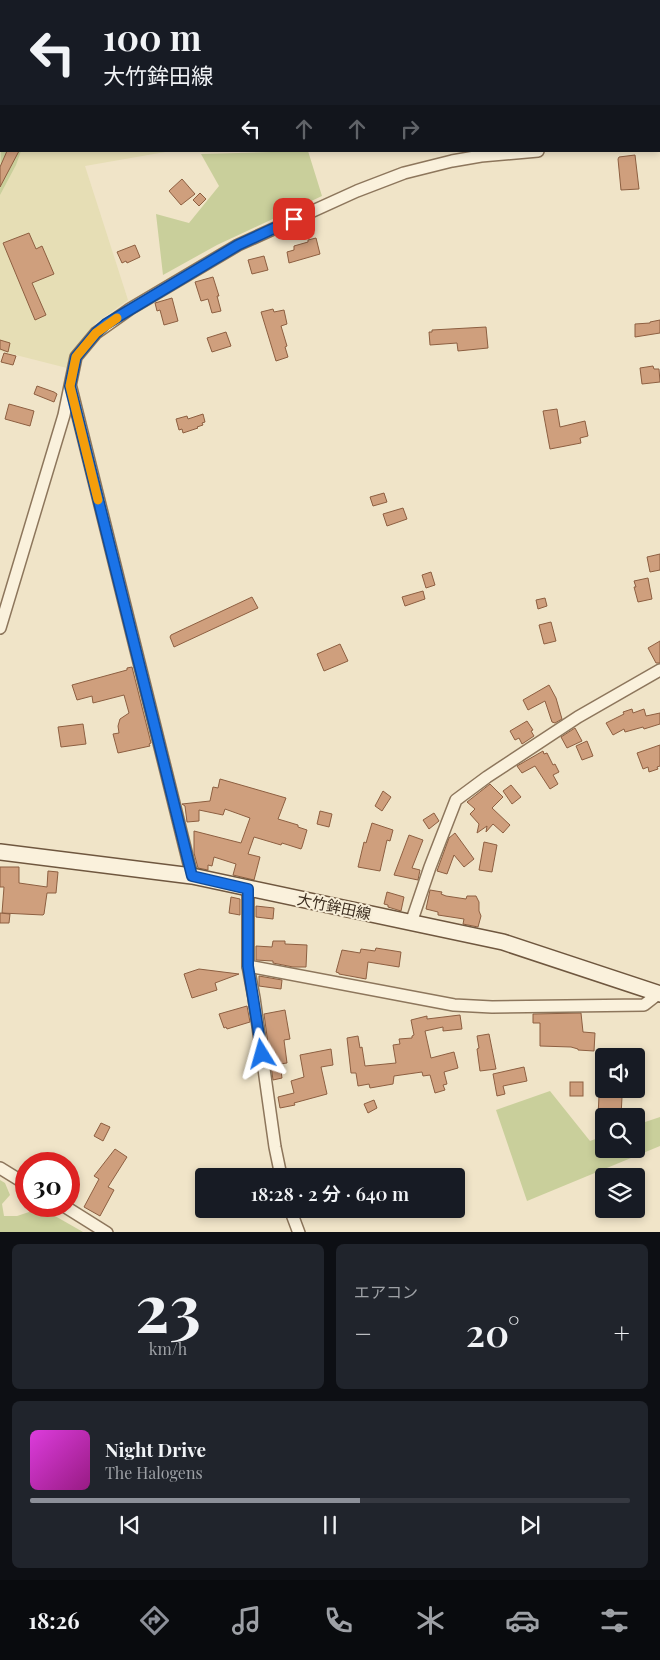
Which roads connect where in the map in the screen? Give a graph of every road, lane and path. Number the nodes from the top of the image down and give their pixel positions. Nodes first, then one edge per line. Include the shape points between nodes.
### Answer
1 (527, 152) edge
2 (70, 386) junction
3 (0, 628) edge
4 (660, 670) edge
5 (0, 852) edge
6 (192, 876) junction
7 (248, 889) junction
8 (411, 923) junction
9 (248, 966) junction
10 (659, 994) edge
11 (0, 1168) edge
12 (279, 1168) edge
13 (15, 1177) edge
14 (80, 1216) edge
15 (294, 1218) edge
16 (107, 1232) edge
17 (299, 1232) edge

1 - 2 street via 452,160 404,173 357,190 238,245 106,324 76,357
2 - 3 street
2 - 6 street
4 - 8 street via 578,716 456,800
5 - 6 main road, 大竹鉾田線
6 - 7 main road, 大竹鉾田線
7 - 8 main road, 大竹鉾田線
7 - 9 street
8 - 10 main road, 大竹鉾田線 via 503,942
9 - 10 street via 454,1005 644,1005
9 - 12 street
11 - 13 street
14 - 16 street
15 - 17 street

